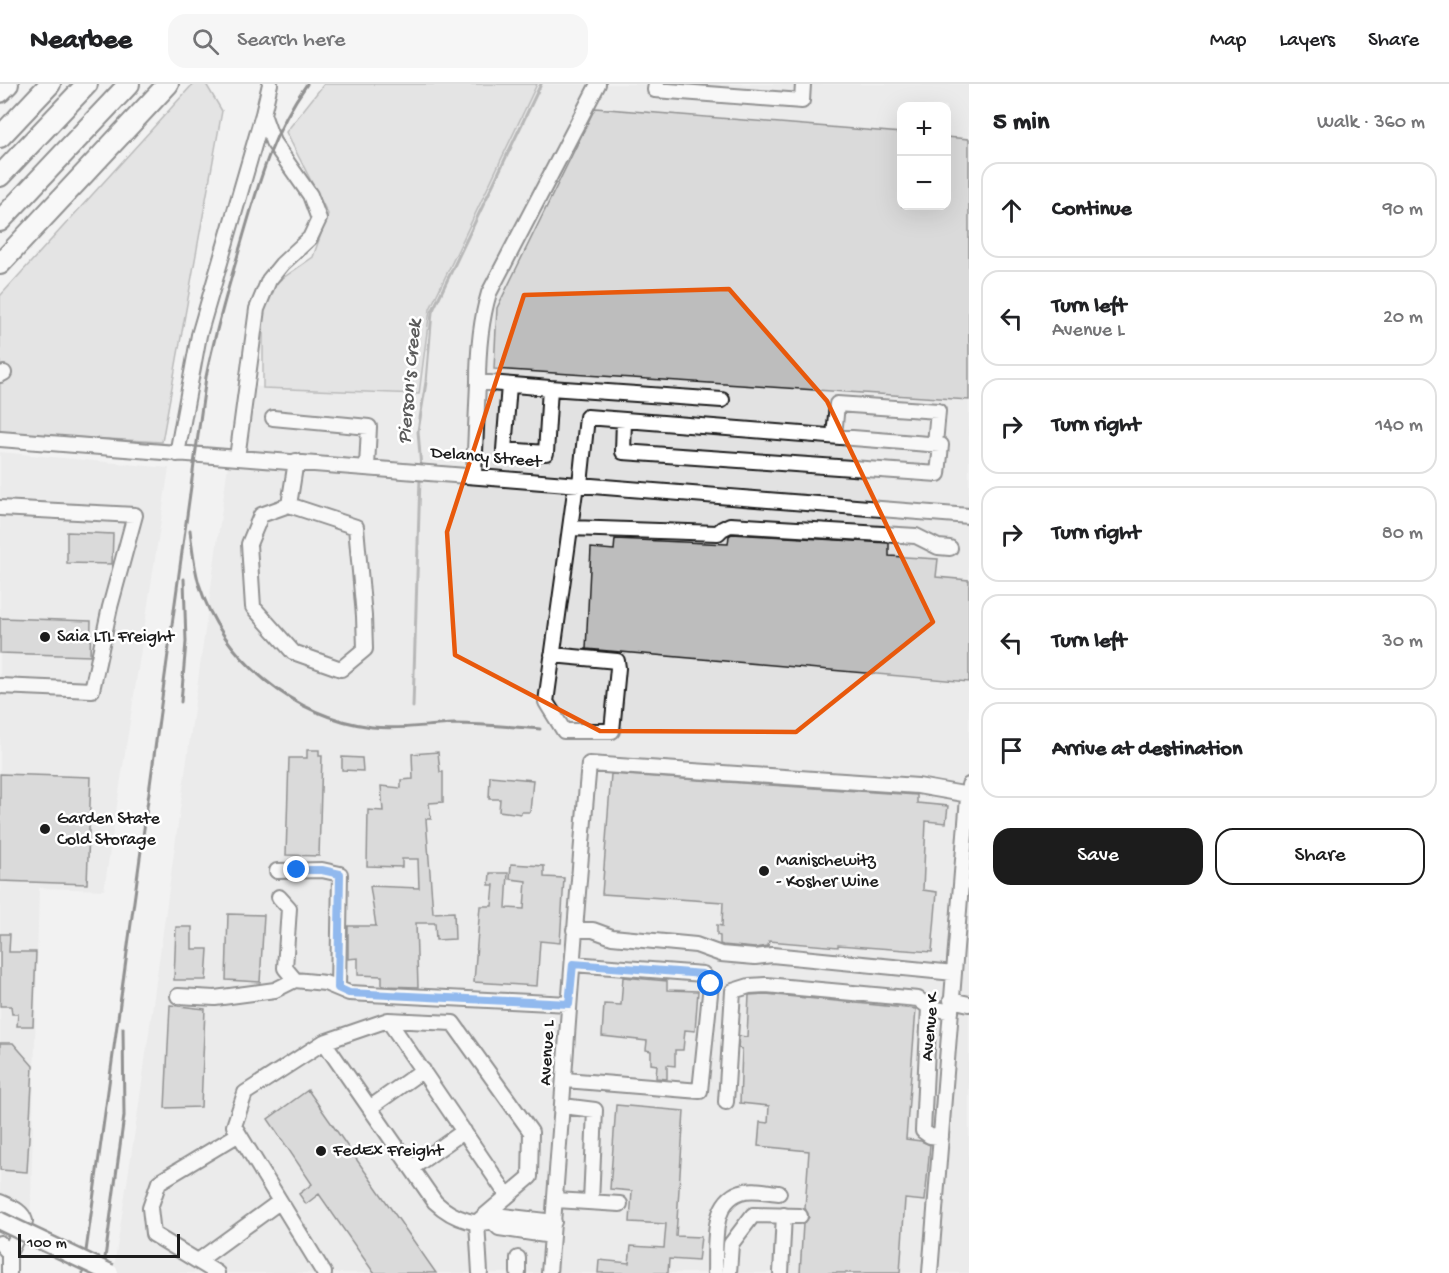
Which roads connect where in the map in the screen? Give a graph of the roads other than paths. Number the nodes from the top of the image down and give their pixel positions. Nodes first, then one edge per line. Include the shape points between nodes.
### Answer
1 (8, 84) edge
2 (50, 84) edge
3 (87, 84) edge
4 (129, 84) edge
5 (168, 84) edge
6 (270, 84) edge
7 (598, 84) edge
8 (656, 84) edge
9 (803, 84) edge
10 (0, 92) edge
11 (263, 114) junction
12 (0, 137) edge
13 (0, 176) edge
14 (0, 221) edge
15 (0, 264) edge
16 (478, 382) junction
17 (509, 385) junction
18 (550, 388) junction
19 (722, 400) dead end
20 (273, 418) dead end
21 (624, 420) junction
22 (834, 436) junction
23 (0, 439) edge
24 (935, 444) junction
25 (177, 454) junction
26 (237, 458) junction
27 (296, 461) junction
28 (367, 467) junction
29 (474, 475) junction
30 (578, 484) junction
31 (289, 505) junction
32 (0, 508) edge
33 (969, 516) edge
34 (570, 528) junction
35 (950, 548) dead end
36 (552, 655) junction
37 (0, 686) edge
38 (969, 792) edge
39 (277, 871) dead end
40 (279, 897) dead end
41 (963, 921) edge
42 (574, 930) junction
43 (573, 964) junction
44 (954, 973) junction
45 (295, 980) junction
46 (338, 988) junction
47 (178, 996) dead end
48 (569, 1004) junction
49 (969, 1004) edge
50 (951, 1006) junction
51 (929, 1007) junction
52 (388, 1020) junction
53 (324, 1042) junction
54 (925, 1064) junction
55 (946, 1064) junction
56 (423, 1070) junction
57 (565, 1080) junction
58 (726, 1102) dead end
59 (563, 1106) junction
60 (370, 1107) junction
61 (464, 1131) junction
62 (239, 1134) junction
63 (941, 1137) junction
64 (412, 1168) junction
65 (779, 1192) dead end
66 (507, 1195) junction
67 (556, 1200) junction
68 (0, 1202) edge
69 (279, 1202) junction
70 (591, 1202) junction
71 (620, 1204) dead end
72 (784, 1215) junction
73 (800, 1216) dead end
74 (0, 1221) edge
75 (477, 1222) junction
76 (554, 1222) junction
77 (494, 1223) junction
78 (552, 1236) junction
79 (4, 1248) edge
80 (518, 1258) dead end
81 (198, 1261) junction
82 (9, 1273) edge
83 (110, 1273) edge
84 (217, 1273) edge
85 (324, 1273) edge
86 (480, 1273) edge
87 (518, 1273) edge
88 (549, 1273) edge
89 (715, 1273) edge
90 (729, 1273) edge
91 (781, 1273) edge
92 (930, 1273) edge

1 - 10 highway
2 - 12 highway
3 - 13 highway
4 - 14 highway
5 - 15 highway
6 - 11 street
7 - 16 street via 489,293 482,317
8 - 9 street via 655,90 802,101
11 - 25 street via 199,335
11 - 26 street via 273,142 310,195 319,219 310,238 269,280 257,309
16 - 17 street
16 - 29 street
17 - 18 street
17 - 18 street via 504,450 546,453
18 - 19 street
20 - 28 street via 369,427
21 - 22 street
21 - 24 street via 622,452 938,474 941,445
21 - 30 street via 587,417
22 - 24 street
22 - 24 street via 837,404 938,411
23 - 25 street, Delancy Street
25 - 26 street, Delancy Street
26 - 27 street, Delancy Street
27 - 28 street, Delancy Street
27 - 31 street
28 - 29 street, Delancy Street
29 - 30 street, Delancy Street
30 - 33 street, Delancy Street
30 - 34 street
31 - 31 street via 261,515 249,544 253,607 293,652 341,669 364,649 356,527
32 - 37 street via 135,515 92,690
34 - 35 street via 718,533 730,525 916,536 938,547
34 - 36 street
36 - 36 street via 546,702 564,731 612,731 616,661
38 - 41 street, Avenue K
38 - 42 street, Avenue L via 590,764
39 - 46 street via 322,870 340,874
40 - 45 street via 289,908 285,968
41 - 44 street, Avenue K
42 - 43 street, Avenue L
42 - 44 street via 696,945 721,954 771,955
43 - 48 street, Avenue L
43 - 57 street via 703,974 711,984 700,1091
44 - 50 street, Avenue K
45 - 46 street
45 - 47 street via 275,990 215,998
46 - 48 street via 349,993
48 - 57 street, Avenue L
49 - 50 street
50 - 51 street
50 - 55 street, Avenue K
51 - 54 street
51 - 58 street via 918,999 766,985 733,991
52 - 53 street
52 - 56 street
52 - 66 street via 453,1023 531,1132 530,1177
53 - 60 street
53 - 62 street via 244,1093 234,1126
54 - 55 street
54 - 63 street via 922,1131
55 - 63 street, Avenue K
56 - 60 street
56 - 61 street
57 - 59 street, Avenue L
59 - 67 street, Avenue L
59 - 70 street via 595,1110
60 - 64 street
61 - 64 street
61 - 66 street
62 - 69 street
62 - 81 street via 159,1182 150,1208 153,1234
63 - 92 street, Avenue K
64 - 75 street via 445,1211
65 - 89 street via 739,1192 722,1206
66 - 75 street
67 - 70 street
67 - 76 street, Avenue L
68 - 79 street via 19,1211 25,1221
69 - 81 street
69 - 85 street
70 - 71 street
72 - 73 street
72 - 90 street via 753,1215 730,1244
72 - 91 street
74 - 83 main road, bridge
75 - 77 street
75 - 86 street
76 - 77 street via 503,1216
76 - 78 street, Avenue L
77 - 78 street via 499,1228
78 - 88 street, Avenue L
79 - 82 street
80 - 87 street
81 - 84 street

